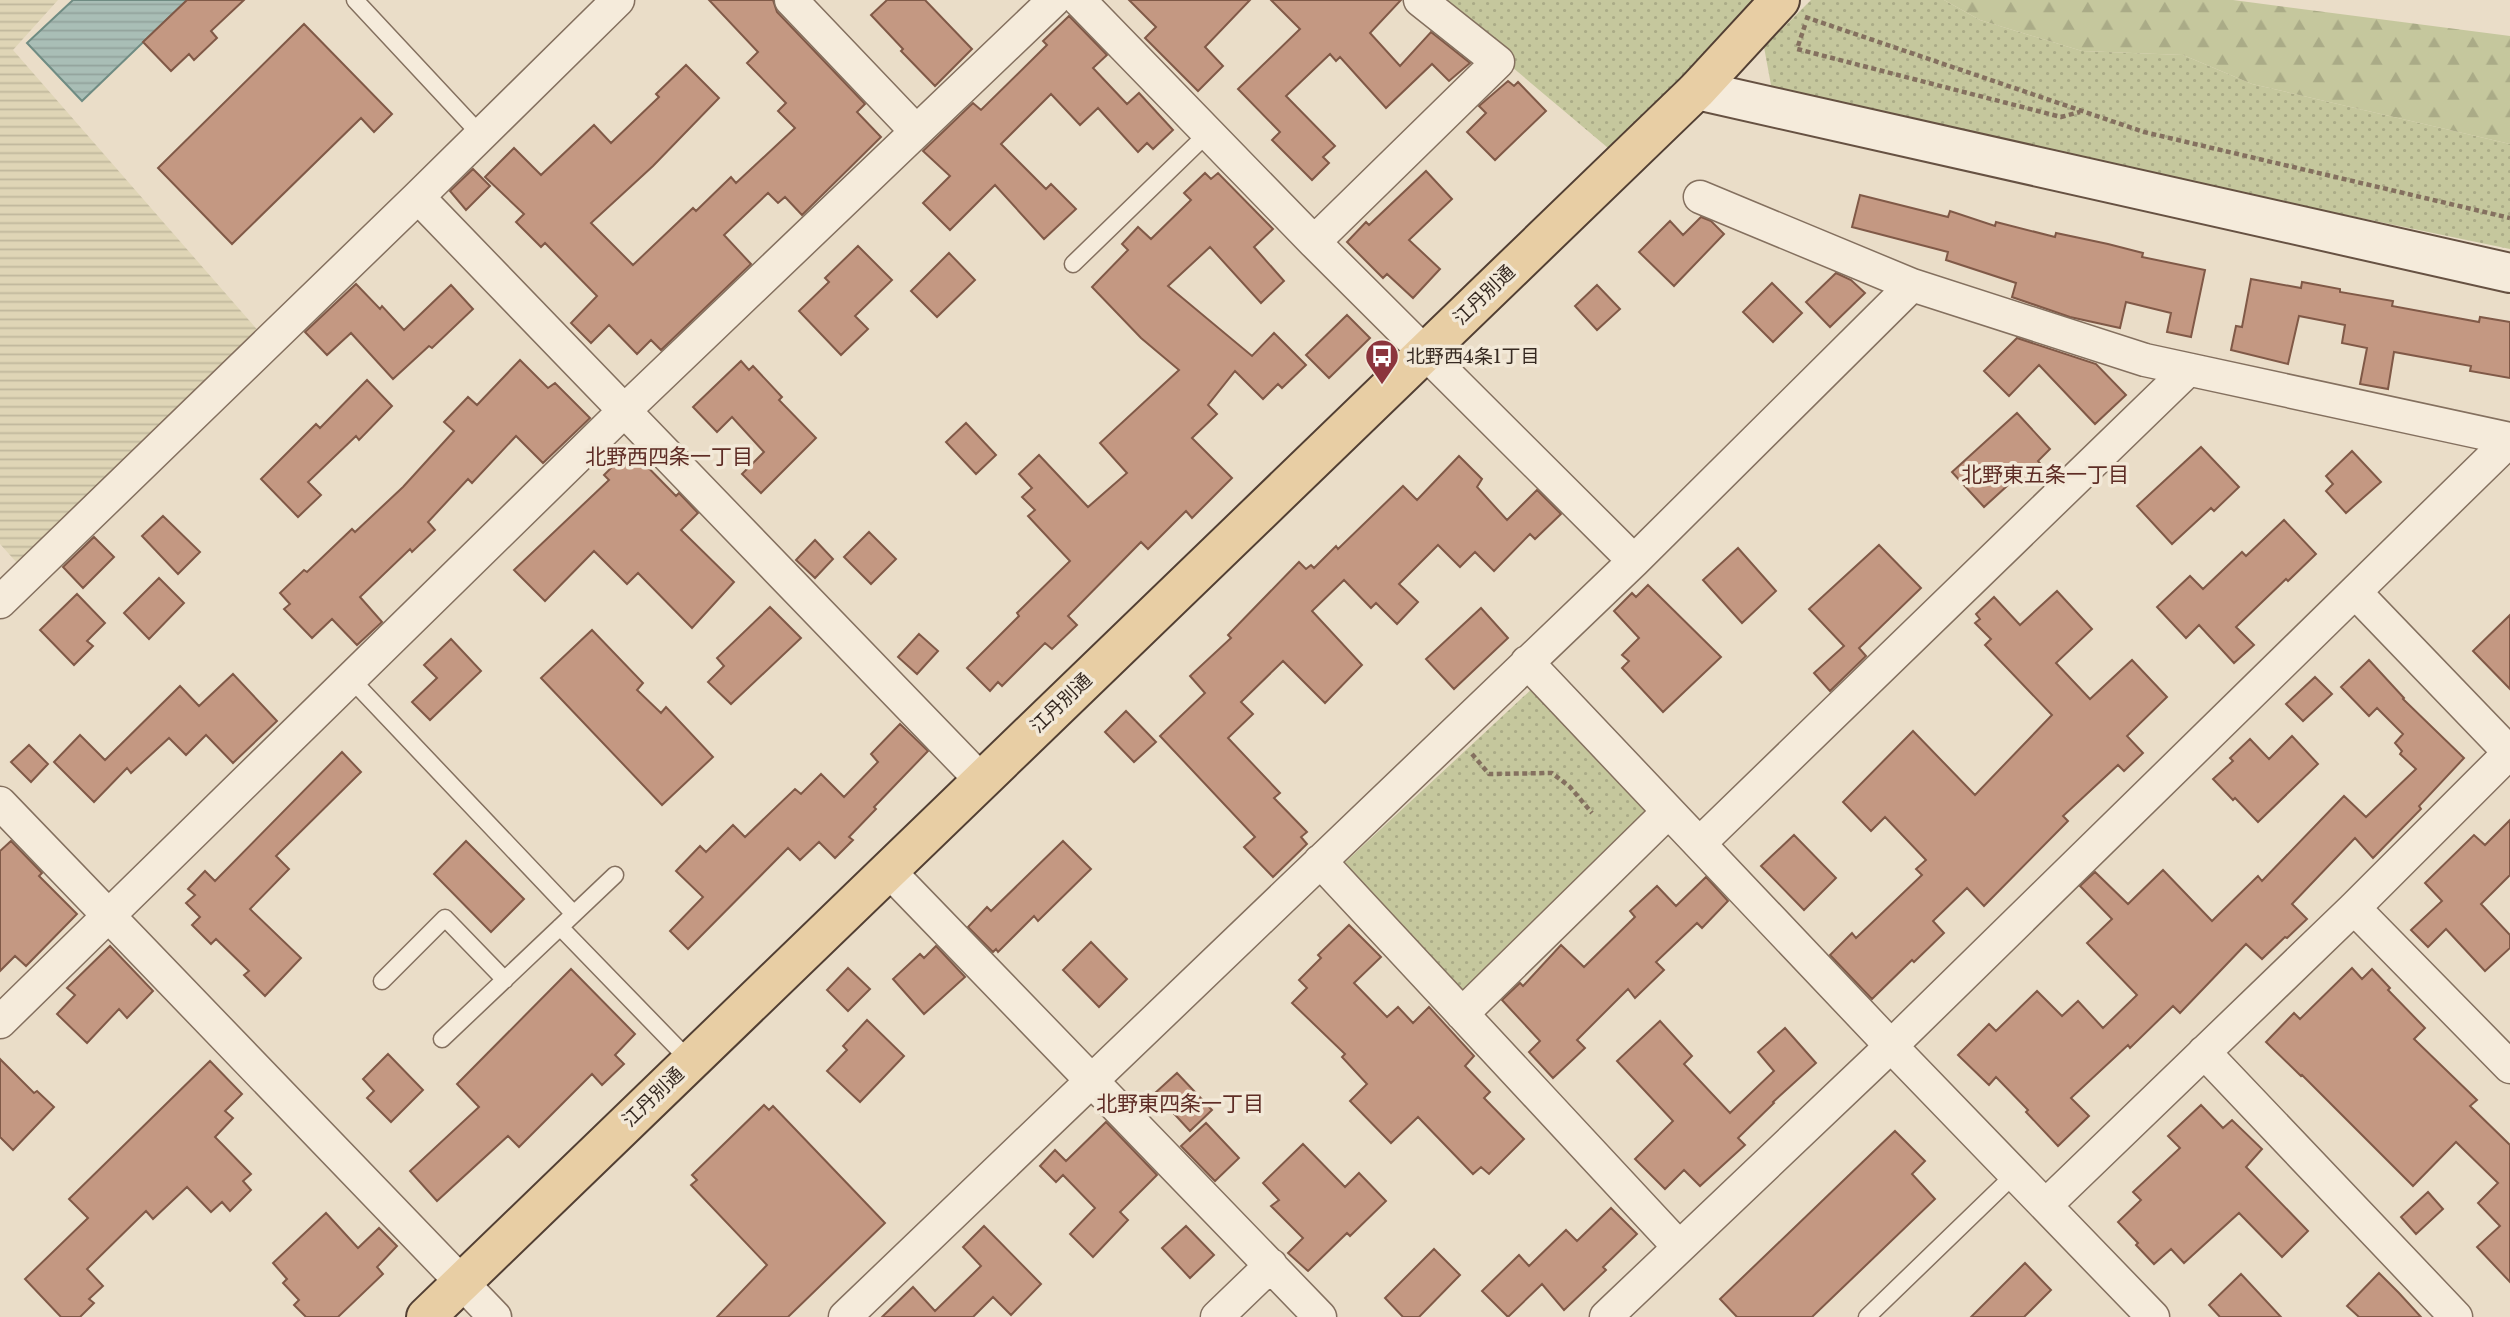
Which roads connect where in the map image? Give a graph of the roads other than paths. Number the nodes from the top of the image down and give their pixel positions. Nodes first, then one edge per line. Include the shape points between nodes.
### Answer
1 (355, 0) edge
2 (618, 0) edge
3 (791, 0) edge
4 (1054, 0) edge
5 (1079, 0) edge
6 (1420, 0) edge
7 (1796, 11) edge
8 (1697, 90) junction
9 (916, 131) junction
10 (480, 134) junction
11 (1207, 134) junction
12 (418, 197) junction
13 (1700, 197) dead end
14 (1314, 242) junction
15 (1073, 264) dead end
16 (2510, 273) edge
17 (1912, 285) junction
18 (1424, 352) junction
19 (2188, 370) junction
20 (625, 410) junction
21 (2510, 439) edge
22 (1634, 561) junction
23 (2356, 593) junction
24 (0, 602) edge
25 (1527, 662) junction
26 (351, 679) junction
27 (2510, 753) edge
28 (981, 780) junction
29 (0, 803) edge
30 (1668, 813) junction
31 (1700, 843) junction
32 (1320, 861) junction
33 (888, 870) junction
34 (615, 875) dead end
35 (2354, 908) junction
36 (108, 914) junction
37 (574, 914) junction
38 (560, 928) junction
39 (505, 980) junction
40 (382, 981) dead end
41 (1462, 1014) junction
42 (0, 1022) edge
43 (442, 1039) dead end
44 (1891, 1046) junction
45 (2204, 1052) junction
46 (691, 1061) junction
47 (2510, 1068) edge
48 (1092, 1080) junction
49 (2015, 1174) junction
50 (2046, 1205) junction
51 (1679, 1247) junction
52 (1271, 1265) junction
53 (462, 1282) junction
54 (2134, 1311) edge
55 (426, 1317) edge
56 (495, 1317) edge
57 (845, 1317) edge
58 (1217, 1317) edge
59 (1320, 1317) edge
60 (1606, 1317) edge
61 (1867, 1317) edge
62 (2456, 1317) edge

1 - 10 lane
2 - 10 street
3 - 9 street
4 - 9 street
5 - 11 street
6 - 14 street via 1498,62
7 - 8 main road, 江丹別通
8 - 16 street
8 - 18 main road, 江丹別通
9 - 20 street
10 - 12 street
11 - 14 street
11 - 15 lane
12 - 20 street
12 - 24 street
13 - 17 street
14 - 18 street
17 - 19 street
17 - 22 street
18 - 22 street
18 - 28 main road, 江丹別通
19 - 21 street
19 - 31 street
20 - 26 street
20 - 28 street
21 - 23 street
22 - 25 street
23 - 27 street
23 - 44 street
25 - 30 street
25 - 32 street
26 - 36 street
26 - 37 lane
27 - 35 street
28 - 33 main road, 江丹別通
29 - 36 street
30 - 31 street
30 - 41 street
31 - 44 street
32 - 41 street
32 - 48 street
33 - 46 main road, 江丹別通
33 - 48 street
34 - 37 lane
35 - 45 street
35 - 47 street
36 - 42 street
36 - 53 street
37 - 38 lane
38 - 39 lane
38 - 46 lane
39 - 40 lane via 445,918
39 - 43 lane
41 - 51 street
44 - 49 street
44 - 51 street
45 - 50 street
45 - 62 street
46 - 53 main road, 江丹別通
48 - 52 street
48 - 57 street
49 - 50 street
49 - 61 lane
50 - 54 street
51 - 60 street
52 - 58 street
52 - 59 street
53 - 55 main road, 江丹別通
53 - 56 street

